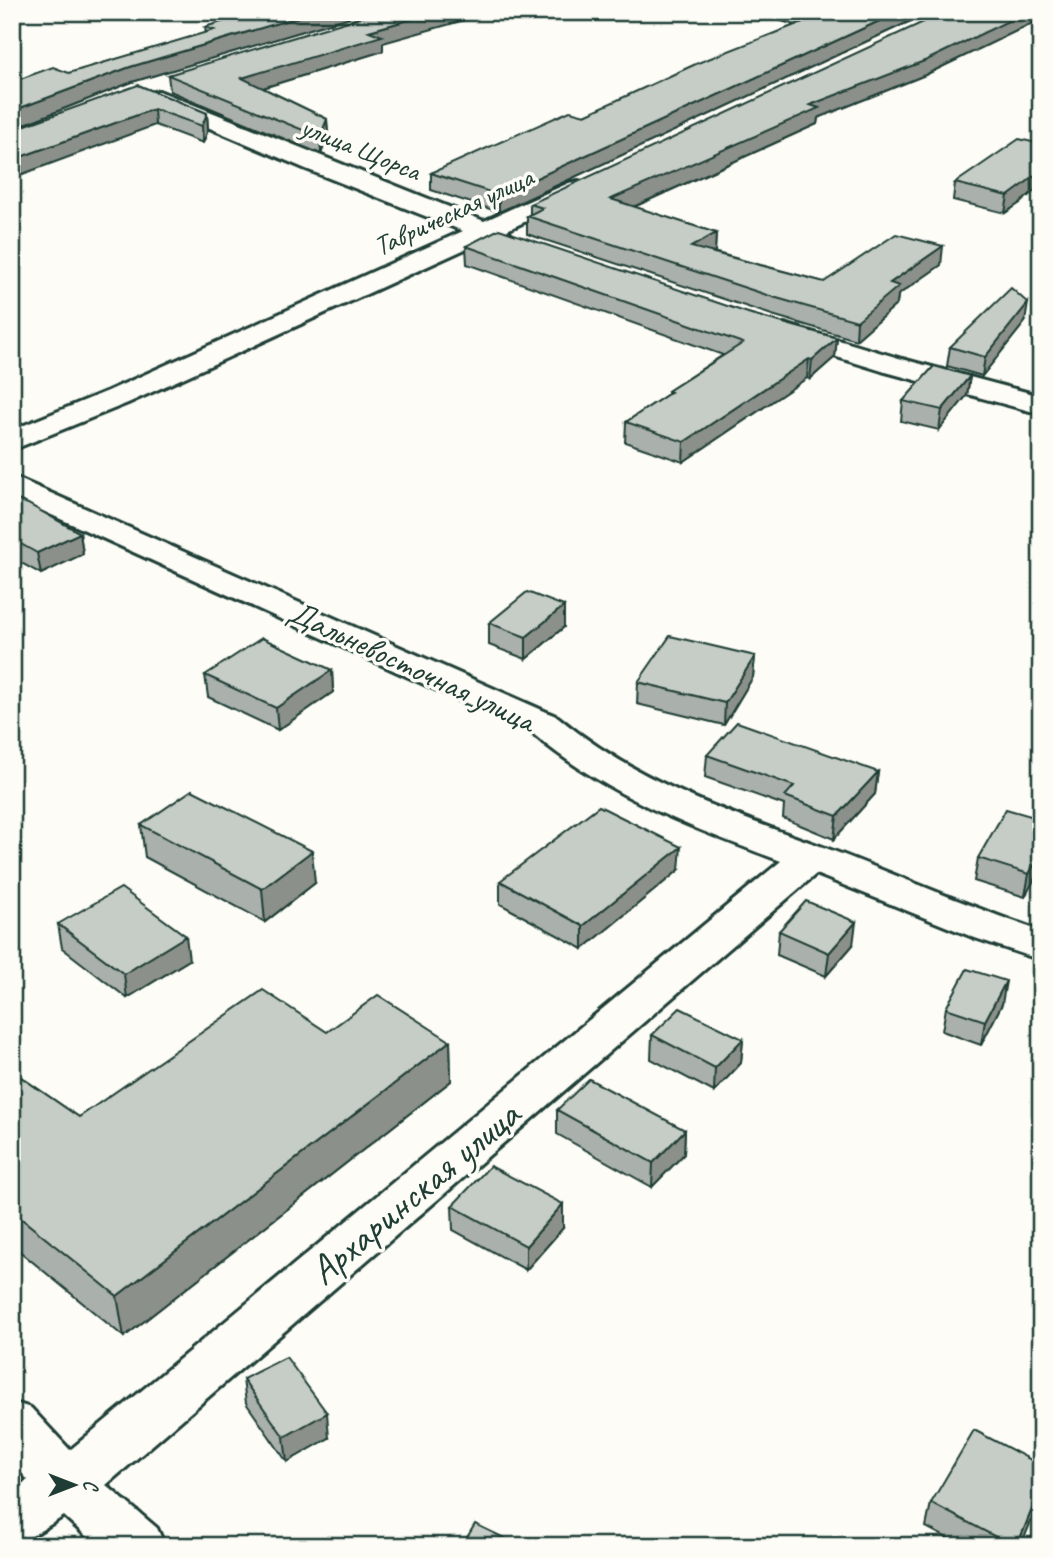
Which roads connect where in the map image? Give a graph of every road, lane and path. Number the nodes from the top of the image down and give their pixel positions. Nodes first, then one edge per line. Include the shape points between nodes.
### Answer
1 (172, 80) edge
2 (598, 178) edge
3 (486, 231) junction
4 (524, 244) edge
5 (762, 325) edge
6 (1041, 405) edge
7 (12, 442) edge
8 (12, 485) edge
9 (811, 857) junction
10 (1041, 946) edge
11 (12, 1424) edge
12 (67, 1485) junction
13 (12, 1519) edge
14 (137, 1546) edge

1 - 3 street, улица Щорса via 141,90
2 - 3 street, Таврическая улица
3 - 4 street, улица Щорса
3 - 7 street, Таврическая улица
5 - 6 street
8 - 9 street, Дальневосточная улица via 545,724 566,745 616,777
9 - 10 street, Дальневосточная улица
9 - 12 street, Архаринская улица
11 - 12 street
12 - 13 street, Архаринская улица
12 - 14 street

